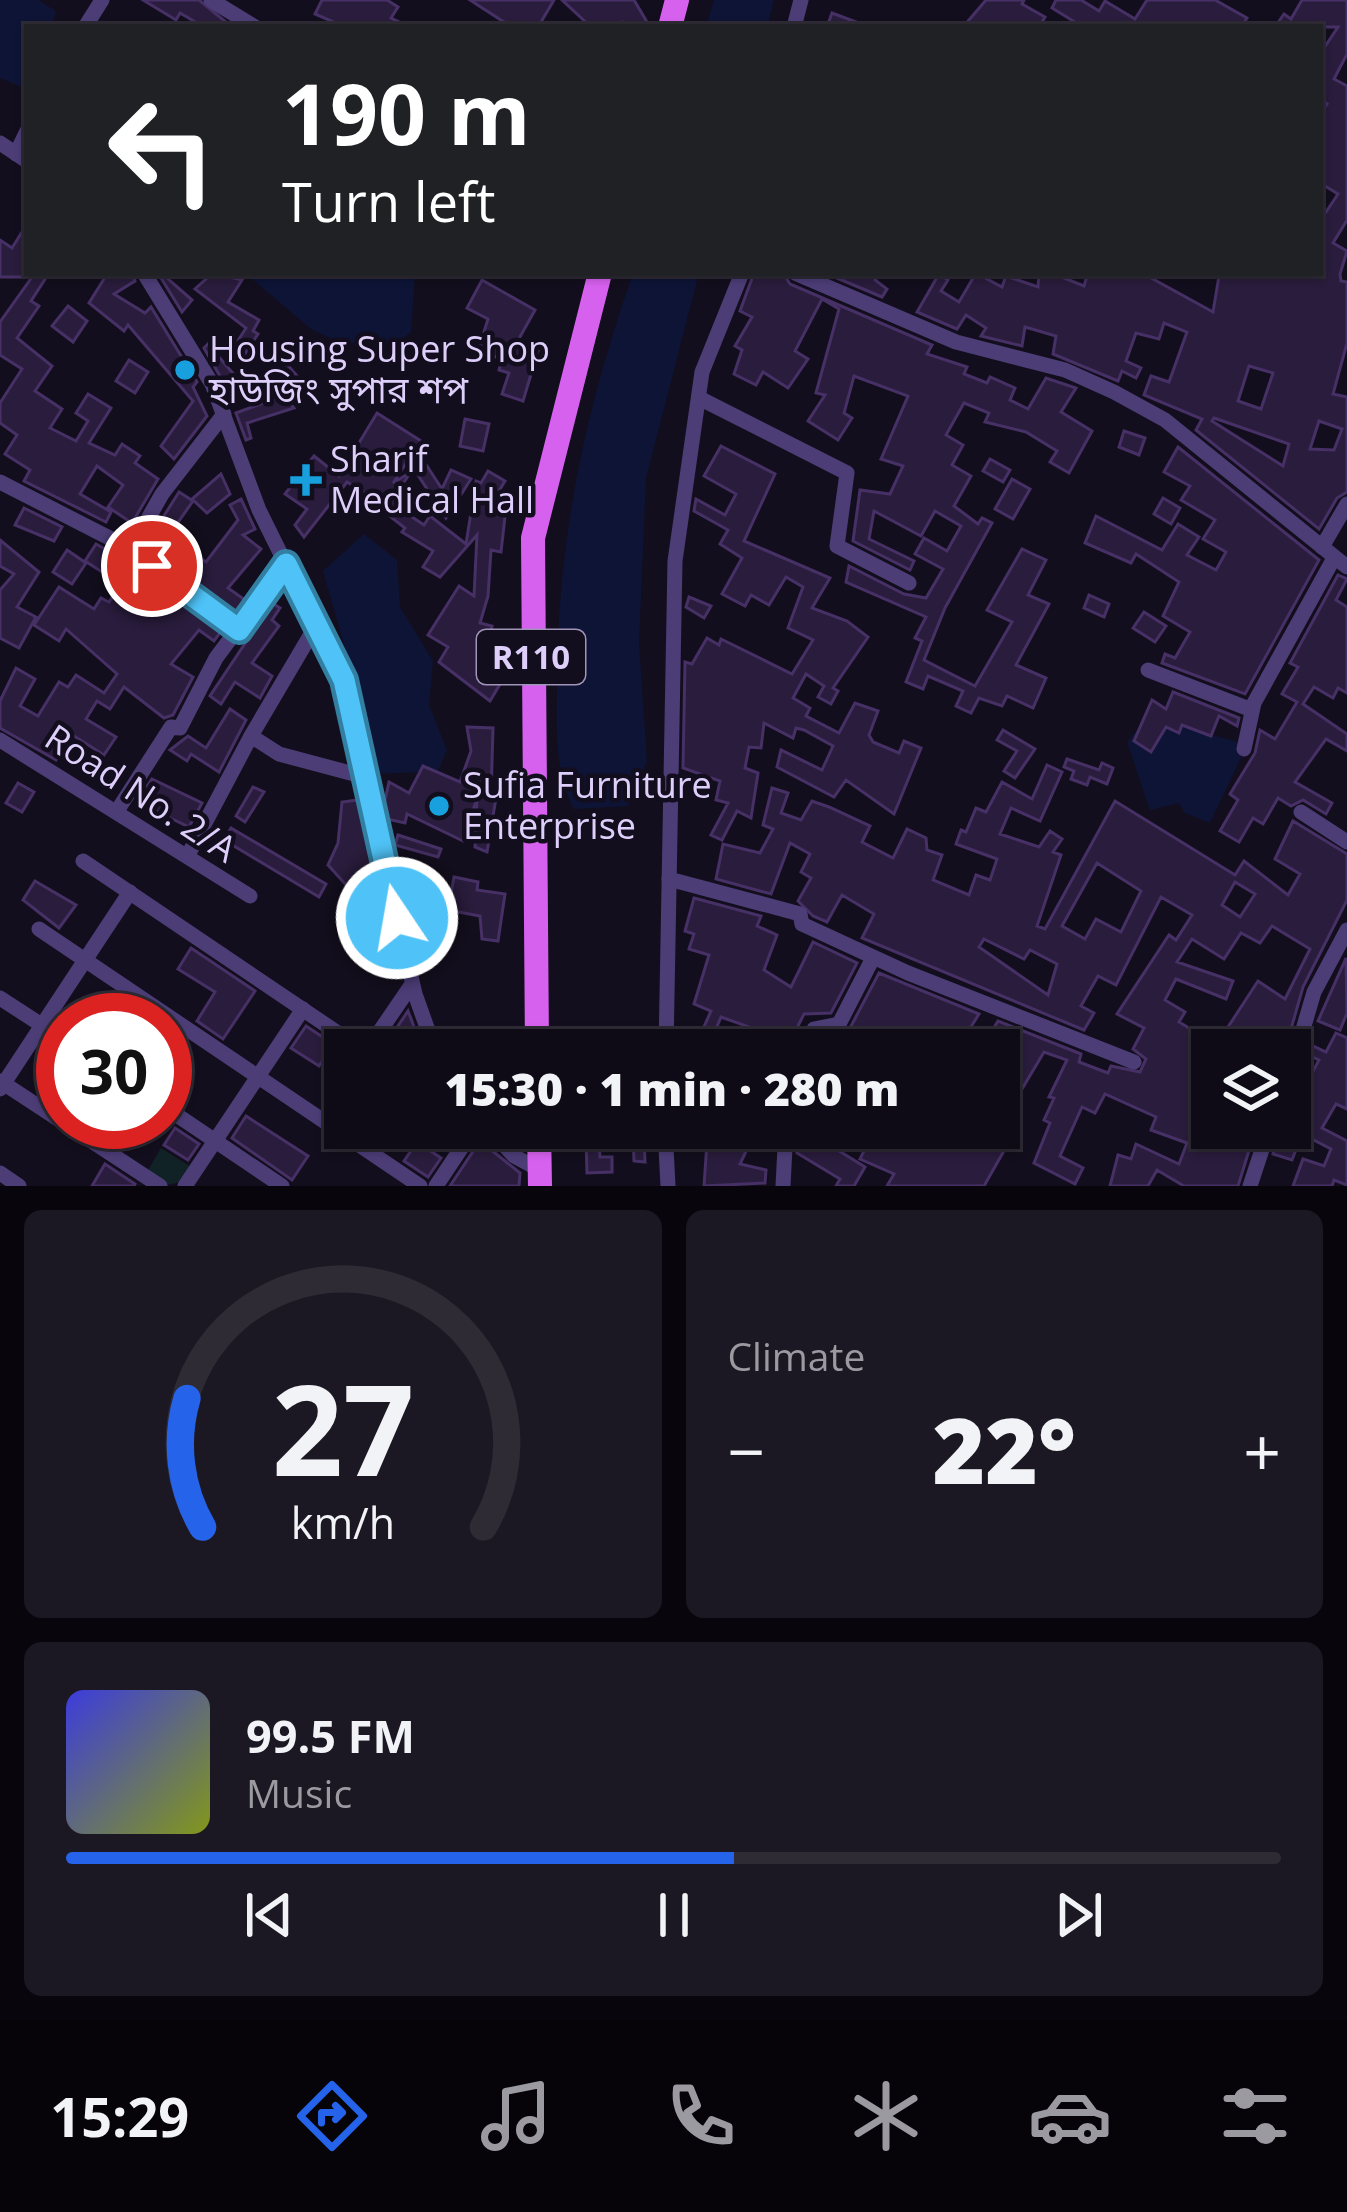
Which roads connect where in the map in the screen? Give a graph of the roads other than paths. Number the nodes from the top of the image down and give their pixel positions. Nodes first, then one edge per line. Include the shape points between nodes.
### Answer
1 (211, 0) edge
2 (250, 24) edge
3 (0, 142) edge
4 (22, 158) edge
5 (146, 276) edge
6 (599, 276) edge
7 (741, 276) edge
8 (802, 276) edge
9 (699, 398) junction
10 (224, 415) junction
11 (3, 490) edge
12 (1347, 504) edge
13 (131, 549) junction
14 (1334, 558) edge
15 (286, 564) junction
16 (909, 583) dead end
17 (314, 629) junction
18 (239, 630) junction
19 (1148, 670) dead end
20 (1252, 710) junction
21 (251, 736) junction
22 (0, 740) edge
23 (1244, 749) dead end
24 (368, 778) junction
25 (117, 811) junction
26 (1301, 812) dead end
27 (1347, 842) edge
28 (188, 855) junction
29 (83, 861) dead end
30 (669, 879) junction
31 (130, 892) junction
32 (250, 896) dead end
33 (38, 929) dead end
34 (1347, 930) edge
35 (873, 958) junction
36 (85, 960) junction
37 (410, 987) dead end
38 (64, 993) edge
39 (0, 998) edge
40 (303, 1009) junction
41 (36, 1021) edge
42 (333, 1029) edge
43 (380, 1029) edge
44 (428, 1029) edge
45 (536, 1029) edge
46 (666, 1029) edge
47 (814, 1029) edge
48 (1303, 1029) edge
49 (36, 1035) edge
50 (1134, 1063) dead end
51 (258, 1076) junction
52 (1, 1085) edge
53 (192, 1124) edge
54 (216, 1140) junction
55 (462, 1149) edge
56 (504, 1149) edge
57 (666, 1149) edge
58 (785, 1149) edge
59 (1262, 1149) edge
60 (0, 1173) edge
61 (540, 1178) edge
62 (20, 1186) edge
63 (160, 1186) edge
64 (180, 1186) edge
65 (282, 1186) edge
66 (420, 1186) edge
67 (436, 1186) edge
68 (668, 1186) edge
69 (783, 1186) edge
70 (1250, 1186) edge

1 - 2 street
3 - 4 street
5 - 10 street
6 - 45 main road, R110 via 533,538 526,756
7 - 9 street
8 - 14 street via 956,343 1065,370 1114,392 1166,420
9 - 16 street via 847,473 837,546
9 - 30 street via 670,630
10 - 13 street
10 - 15 street
11 - 13 street
12 - 14 street
13 - 18 street
14 - 20 street
15 - 17 street
15 - 18 street
17 - 21 street
17 - 24 street via 344,680
18 - 25 street
19 - 20 street
20 - 23 street
21 - 24 street via 279,754
21 - 28 street
22 - 25 street, Road No. 2/A
24 - 44 street
25 - 28 street, Road No. 2/A
26 - 27 street
28 - 32 street, Road No. 2/A
29 - 31 street
30 - 35 street via 800,914 802,924
30 - 46 street
31 - 36 street
31 - 40 street
33 - 36 street
34 - 48 street
35 - 47 street via 839,1024
35 - 50 street
36 - 38 street
36 - 51 street
37 - 43 street
39 - 41 street
40 - 42 street
40 - 51 street
49 - 52 street
51 - 54 street
51 - 66 street
52 - 63 street
53 - 54 street
54 - 64 street
54 - 65 street
55 - 67 street
56 - 61 street
57 - 68 street
58 - 69 street
59 - 70 street
60 - 62 street

